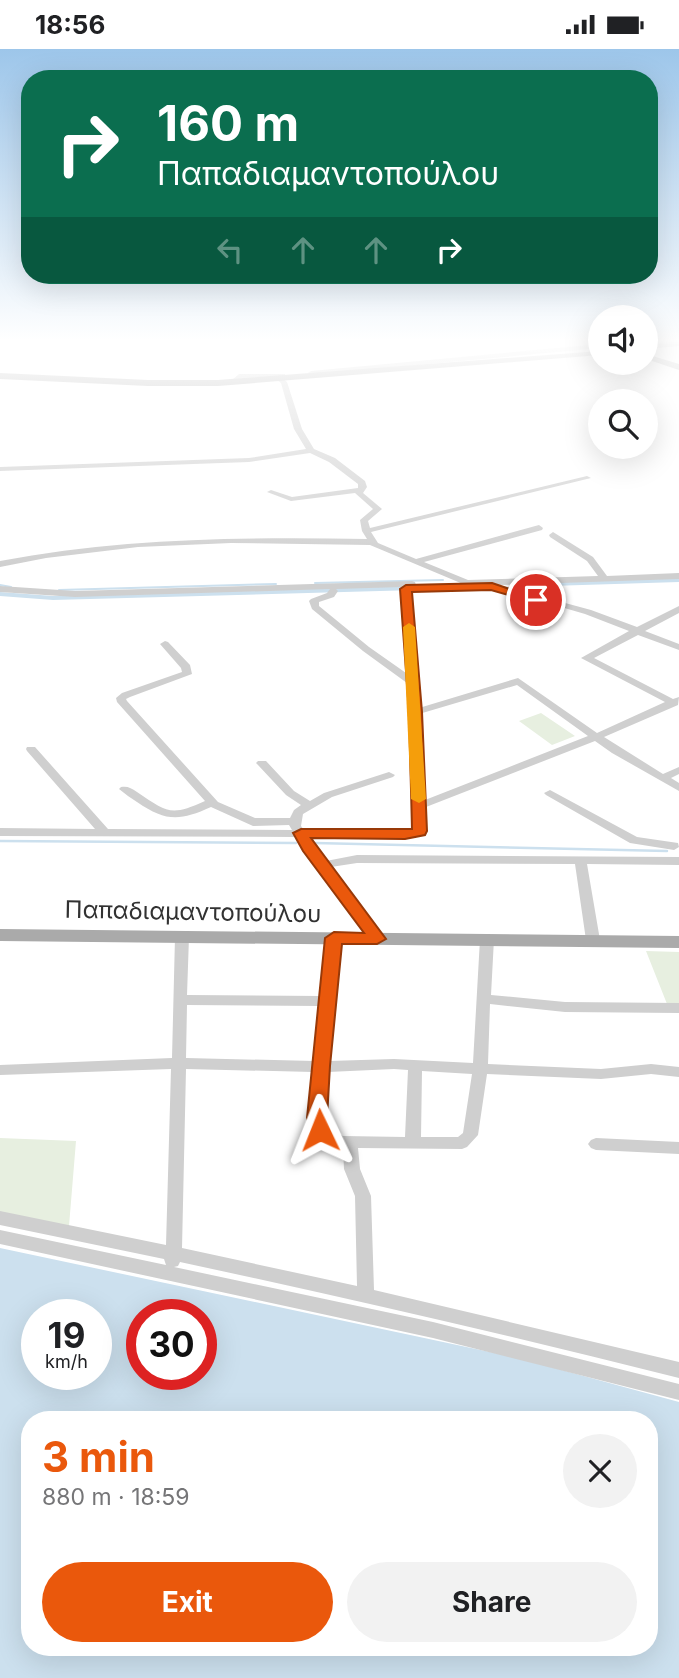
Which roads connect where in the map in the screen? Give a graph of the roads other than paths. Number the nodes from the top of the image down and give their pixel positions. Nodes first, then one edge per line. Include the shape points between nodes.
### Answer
1 (295, 417) edge
2 (311, 451) junction
3 (0, 469) edge
4 (587, 478) dead end
5 (360, 490) junction
6 (271, 492) dead end
7 (539, 528) dead end
8 (366, 531) junction
9 (553, 535) dead end
10 (371, 542) junction
11 (419, 561) junction
12 (0, 564) edge
13 (679, 576) edge
14 (604, 577) junction
15 (467, 583) junction
16 (488, 584) junction
17 (0, 589) edge
18 (406, 589) junction
19 (333, 591) junction
20 (0, 595) edge
21 (679, 609) edge
22 (637, 630) junction
23 (165, 645) dead end
24 (679, 647) edge
25 (413, 683) junction
26 (676, 701) edge
27 (416, 712) junction
28 (596, 737) junction
29 (31, 749) dead end
30 (262, 763) dead end
31 (679, 770) edge
32 (389, 775) dead end
33 (663, 778) junction
34 (679, 788) edge
35 (125, 789) dead end
36 (550, 793) dead end
37 (212, 802) junction
38 (309, 805) junction
39 (419, 806) junction
40 (298, 827) junction
41 (0, 832) edge
42 (104, 832) junction
43 (678, 851) edge
44 (580, 860) junction
45 (323, 865) junction
46 (0, 935) edge
47 (181, 937) junction
48 (334, 938) junction
49 (377, 939) junction
50 (486, 939) junction
51 (593, 940) junction
52 (679, 942) edge
53 (485, 999) junction
54 (182, 1000) junction
55 (326, 1001) junction
56 (679, 1008) edge
57 (178, 1063) junction
58 (415, 1065) junction
59 (321, 1066) junction
60 (480, 1069) junction
61 (0, 1070) edge
62 (679, 1072) edge
63 (350, 1142) junction
64 (413, 1143) junction
65 (596, 1144) dead end
66 (679, 1148) edge
67 (0, 1218) edge
68 (0, 1237) edge
69 (174, 1254) junction
70 (169, 1272) junction
71 (366, 1294) junction
72 (679, 1370) edge
73 (679, 1392) edge

1 - 2 street
2 - 3 street via 249,460
2 - 5 street via 358,478 363,485
4 - 8 street
5 - 6 street via 293,499
5 - 8 street via 378,509 364,519
7 - 11 street
8 - 10 street
9 - 14 street via 590,559
10 - 11 street
10 - 12 street via 120,544
11 - 15 street
13 - 14 street
14 - 16 street
15 - 16 street
15 - 17 street via 62,594
16 - 18 street
16 - 22 street
18 - 19 street
18 - 25 street
19 - 20 street via 56,599
19 - 25 street via 314,601 314,607
21 - 22 street
22 - 24 street
22 - 26 street via 586,659
23 - 37 street via 187,674 120,700
25 - 27 street
26 - 28 street
27 - 28 street via 518,681
27 - 39 street
28 - 33 street
28 - 39 street
29 - 42 street
30 - 38 street via 290,793
31 - 33 street
32 - 38 street via 336,791
33 - 34 street
35 - 37 street via 173,817
36 - 43 street via 634,840
37 - 40 street via 253,822
38 - 40 street via 296,814
39 - 40 street via 421,828 416,834
40 - 42 street
40 - 45 street
41 - 42 street
43 - 44 street
44 - 45 street via 357,859
44 - 51 street
45 - 49 street
46 - 47 main road, Παπαδιαμαντοπούλου
47 - 48 main road, Παπαδιαμαντοπούλου
47 - 54 street
48 - 49 main road, Παπαδιαμαντοπούλου
48 - 55 street
49 - 50 main road, Παπαδιαμαντοπούλου
50 - 51 main road, Παπαδιαμαντοπούλου
50 - 53 street
51 - 52 main road, Παπαδιαμαντοπούλου
53 - 56 street via 565,1007
53 - 60 street
54 - 55 street
54 - 57 street
55 - 59 street
57 - 59 street
57 - 61 street
57 - 69 street
58 - 59 street
58 - 60 street
58 - 64 street
59 - 63 street via 320,1130 334,1140
60 - 62 street
60 - 64 street via 468,1138 462,1143
63 - 64 street
63 - 71 street via 352,1169 363,1196
65 - 66 street
67 - 69 street
68 - 70 street
69 - 70 street
69 - 71 street
70 - 73 street
71 - 72 street

